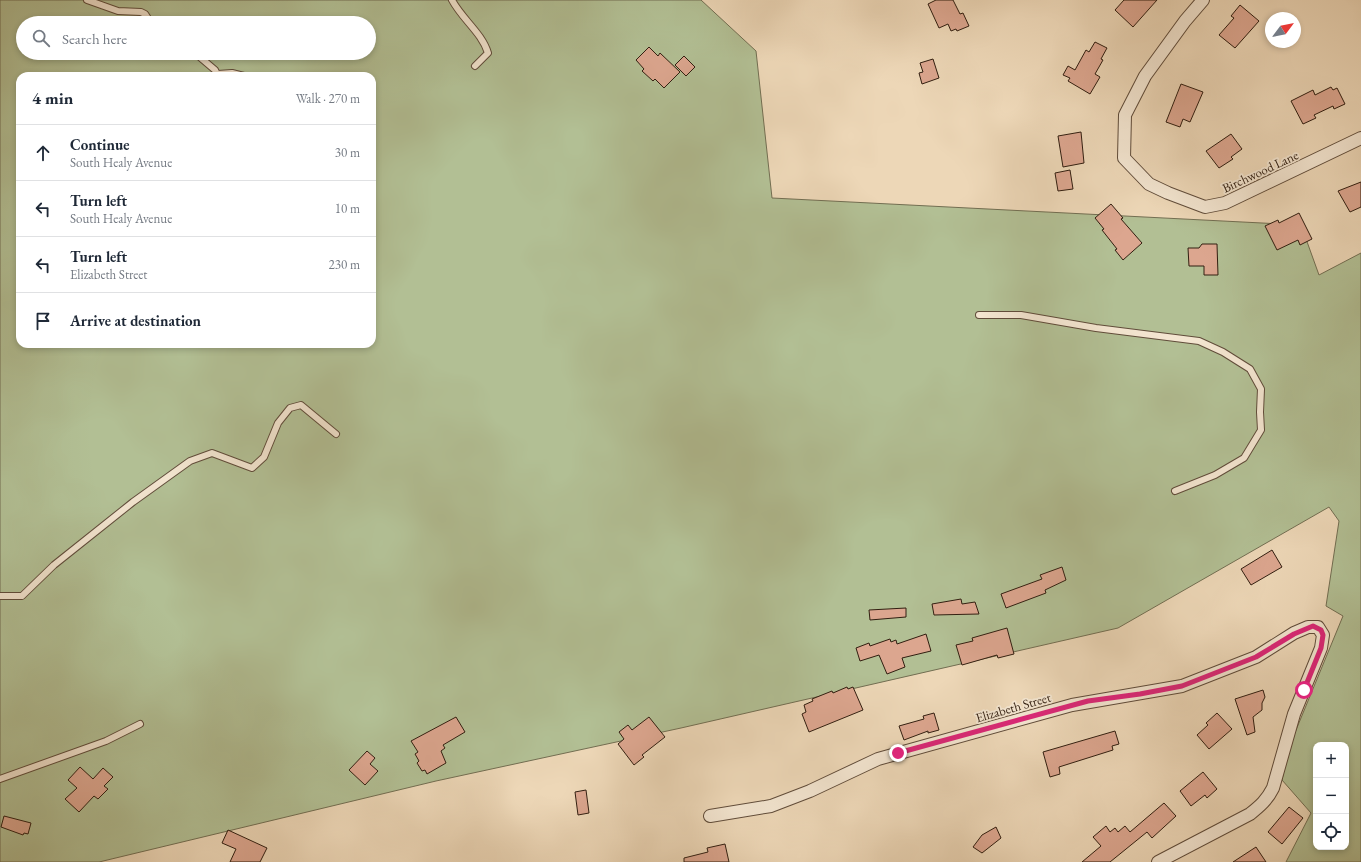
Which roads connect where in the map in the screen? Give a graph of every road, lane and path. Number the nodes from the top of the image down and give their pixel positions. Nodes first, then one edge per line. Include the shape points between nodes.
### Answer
1 (87, 0) edge
2 (452, 0) edge
3 (1203, 0) edge
4 (146, 16) edge
5 (203, 60) edge
6 (475, 66) dead end
7 (215, 72) edge
8 (1361, 138) edge
9 (979, 315) dead end
10 (336, 434) dead end
11 (1175, 491) dead end
12 (0, 596) edge
13 (140, 724) dead end
14 (0, 779) edge
15 (710, 816) dead end
16 (1158, 862) edge

1 - 4 lane via 118,11 141,12
2 - 6 lane via 460,14 484,42 488,53
3 - 8 street, Birchwood Lane via 1145,76 1125,114 1124,158 1149,184 1205,207 1225,203
5 - 7 lane
9 - 11 lane via 1021,315 1096,328 1199,341 1250,369 1261,389 1261,430 1244,458 1215,475
10 - 12 lane via 301,405 290,408 278,423 264,457 252,468 212,453 190,461 54,565 22,596
13 - 14 lane via 106,741
15 - 16 street, Elizabeth Street via 771,806 878,759 1072,705 1182,686 1256,657 1308,627 1313,626 1321,630 1321,648 1294,714 1273,788 1268,797 1250,814

